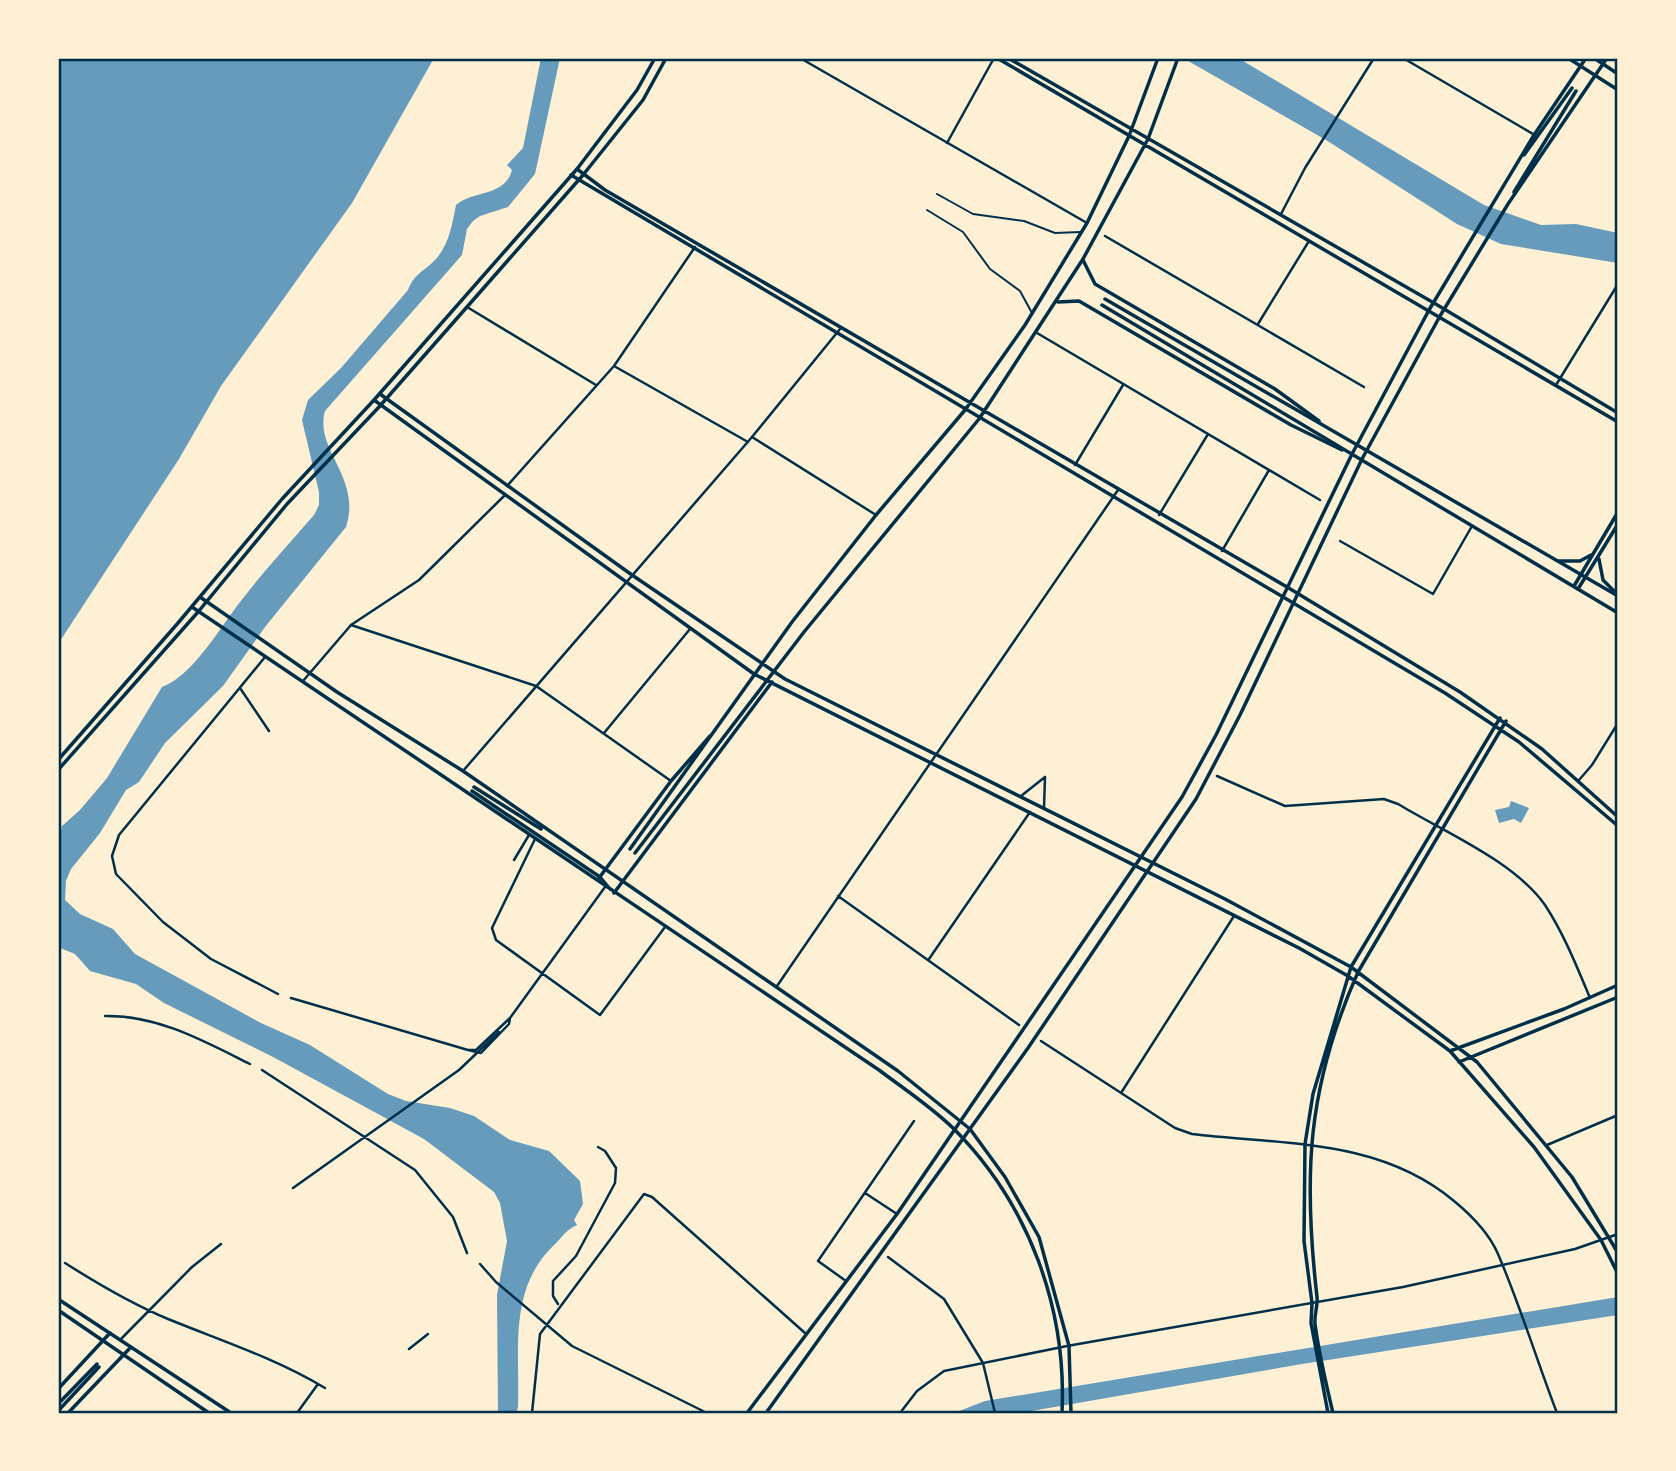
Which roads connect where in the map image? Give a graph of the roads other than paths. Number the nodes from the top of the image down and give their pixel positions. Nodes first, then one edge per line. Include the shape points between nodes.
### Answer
1 (655, 58) edge
2 (800, 58) edge
3 (995, 58) edge
4 (1008, 58) edge
5 (1178, 58) edge
6 (1374, 58) edge
7 (1403, 58) edge
8 (1568, 58) edge
9 (1586, 58) edge
10 (1594, 58) edge
11 (1607, 58) edge
12 (1157, 59) edge
13 (665, 61) dead end
14 (1603, 64) junction
15 (1578, 65) junction
16 (1618, 75) edge
17 (1596, 76) junction
18 (1618, 90) edge
19 (1132, 127) junction
20 (1534, 135) junction
21 (1129, 136) junction
22 (1148, 139) junction
23 (947, 143) junction
24 (1145, 145) junction
25 (577, 169) junction
26 (571, 175) junction
27 (583, 175) junction
28 (577, 180) junction
29 (1503, 186) junction
30 (937, 194) dead end
31 (1512, 197) junction
32 (927, 210) dead end
33 (1280, 215) junction
34 (1087, 223) junction
35 (1082, 233) junction
36 (1105, 236) dead end
37 (1309, 241) junction
38 (695, 247) junction
39 (1083, 259) junction
40 (1618, 284) edge
41 (1105, 299) dead end
42 (1058, 302) junction
43 (1434, 303) junction
44 (1102, 305) dead end
45 (467, 307) junction
46 (1429, 310) junction
47 (1444, 310) junction
48 (1032, 314) junction
49 (1440, 316) junction
50 (1258, 325) junction
51 (839, 331) junction
52 (1037, 333) junction
53 (614, 366) junction
54 (1560, 379) junction
55 (598, 385) junction
56 (1123, 385) junction
57 (1556, 385) junction
58 (1364, 387) dead end
59 (380, 394) junction
60 (374, 400) junction
61 (386, 400) junction
62 (969, 404) junction
63 (380, 407) junction
64 (965, 410) junction
65 (984, 412) junction
66 (1618, 413) edge
67 (979, 419) junction
68 (1321, 422) junction
69 (1618, 422) edge
70 (1208, 434) junction
71 (752, 437) junction
72 (748, 442) junction
73 (1358, 444) junction
74 (1367, 449) junction
75 (1352, 454) junction
76 (1362, 459) junction
77 (1075, 465) junction
78 (1269, 470) junction
79 (507, 486) junction
80 (1118, 490) junction
81 (504, 495) junction
82 (1112, 498) junction
83 (1320, 500) dead end
84 (1618, 512) edge
85 (1159, 514) junction
86 (876, 515) junction
87 (1618, 524) edge
88 (1472, 526) junction
89 (1340, 541) dead end
90 (1222, 551) junction
91 (1597, 553) junction
92 (1558, 561) junction
93 (632, 575) junction
94 (1583, 576) junction
95 (625, 583) junction
96 (1287, 587) junction
97 (1576, 588) junction
98 (1298, 594) junction
99 (1618, 595) edge
100 (200, 597) junction
101 (1281, 597) junction
102 (207, 602) junction
103 (1293, 604) junction
104 (192, 607) junction
105 (198, 612) junction
106 (1618, 613) edge
107 (351, 625) junction
108 (690, 629) junction
109 (265, 657) junction
110 (762, 663) junction
111 (309, 672) junction
112 (775, 672) junction
113 (754, 674) junction
114 (303, 681) junction
115 (770, 681) junction
116 (536, 686) junction
117 (240, 688) junction
118 (1500, 718) junction
119 (1506, 721) junction
120 (1618, 723) edge
121 (1496, 725) junction
122 (1502, 729) junction
123 (269, 731) dead end
124 (604, 733) junction
125 (712, 734) junction
126 (936, 754) junction
127 (58, 760) edge
128 (930, 762) junction
129 (58, 770) edge
130 (463, 771) junction
131 (1217, 775) dead end
132 (671, 780) junction
133 (1579, 780) junction
134 (1021, 796) junction
135 (1044, 808) junction
136 (1030, 812) junction
137 (1618, 817) edge
138 (1618, 826) edge
139 (1438, 829) junction
140 (529, 835) junction
141 (555, 837) junction
142 (535, 839) junction
143 (630, 849) dead end
144 (635, 853) dead end
145 (1140, 859) junction
146 (514, 860) dead end
147 (1153, 865) junction
148 (1136, 866) junction
149 (605, 871) junction
150 (1147, 872) junction
151 (598, 879) junction
152 (622, 882) junction
153 (605, 887) junction
154 (614, 893) junction
155 (838, 895) junction
156 (1234, 915) junction
157 (665, 927) junction
158 (929, 959) junction
159 (1351, 967) junction
160 (1358, 972) junction
161 (544, 973) junction
162 (1348, 975) junction
163 (1354, 980) junction
164 (1618, 985) edge
165 (776, 988) junction
166 (278, 993) dead end
167 (1618, 997) edge
168 (291, 998) dead end
169 (1590, 998) junction
170 (105, 1016) dead end
171 (1019, 1025) dead end
172 (499, 1032) dead end
173 (1041, 1041) dead end
174 (1457, 1047) junction
175 (1450, 1051) junction
176 (1469, 1057) junction
177 (1459, 1062) junction
178 (250, 1064) dead end
179 (262, 1070) dead end
180 (1121, 1093) junction
181 (1618, 1115) edge
182 (960, 1120) junction
183 (914, 1121) dead end
184 (954, 1129) junction
185 (970, 1129) junction
186 (963, 1140) junction
187 (1307, 1144) junction
188 (1547, 1146) junction
189 (598, 1147) dead end
190 (293, 1188) dead end
191 (865, 1192) junction
192 (897, 1214) junction
193 (1618, 1234) edge
194 (1609, 1237) junction
195 (1601, 1240) junction
196 (221, 1244) dead end
197 (467, 1250) dead end
198 (1618, 1254) edge
199 (888, 1257) dead end
200 (65, 1263) dead end
201 (480, 1264) dead end
202 (1501, 1265) junction
203 (1618, 1274) edge
204 (846, 1281) junction
205 (58, 1299) edge
206 (1315, 1303) junction
207 (559, 1305) junction
208 (58, 1310) edge
209 (150, 1310) junction
210 (548, 1325) junction
211 (110, 1333) junction
212 (806, 1333) junction
213 (428, 1334) dead end
214 (102, 1340) junction
215 (120, 1340) junction
216 (1069, 1346) junction
217 (131, 1347) junction
218 (1061, 1347) junction
219 (409, 1349) dead end
220 (124, 1355) junction
221 (983, 1363) junction
222 (318, 1384) junction
223 (325, 1388) dead end
224 (58, 1389) edge
225 (58, 1404) edge
226 (58, 1411) edge
227 (1062, 1411) edge
228 (68, 1413) edge
229 (209, 1413) edge
230 (231, 1413) edge
231 (297, 1413) edge
232 (532, 1413) edge
233 (707, 1413) edge
234 (747, 1413) edge
235 (766, 1413) edge
236 (900, 1413) edge
237 (995, 1413) edge
238 (1072, 1413) edge
239 (1331, 1413) edge
240 (1557, 1413) edge

1 - 25 main road via 634,95
2 - 23 street
3 - 21 main road
3 - 23 street
4 - 19 main road
5 - 22 main road
6 - 33 street
7 - 20 street
8 - 15 main road
9 - 15 main road
10 - 14 main road
11 - 14 main road
12 - 19 main road
13 - 27 main road via 643,100
14 - 16 main road
14 - 17 main road
15 - 17 main road
15 - 20 main road
17 - 18 main road
17 - 31 main road
19 - 21 main road
19 - 22 main road
20 - 29 main road
21 - 24 main road
21 - 34 main road
22 - 24 main road
22 - 33 main road
23 - 34 street
24 - 37 main road
24 - 39 main road
25 - 26 main road
25 - 27 main road
26 - 28 main road
26 - 59 main road
27 - 28 main road
27 - 38 main road
28 - 38 main road
28 - 45 main road
29 - 31 main road via 1574,90
29 - 43 main road
30 - 35 street via 974,214 1017,219 1055,233
31 - 47 main road
32 - 48 street via 963,232 990,269 1020,292
33 - 43 main road
34 - 35 main road
35 - 48 main road
36 - 50 street
37 - 46 main road
37 - 50 street
38 - 51 main road
38 - 53 street
39 - 42 main road
39 - 68 main road via 1095,284 1275,389
40 - 54 street
41 - 68 main road
42 - 52 main road
42 - 75 main road via 1079,301 1291,425
43 - 46 main road
43 - 47 main road
44 - 75 main road
45 - 55 street
45 - 61 main road
46 - 49 main road
46 - 73 main road
47 - 49 main road
47 - 54 main road
48 - 62 main road
49 - 57 main road
49 - 74 main road
50 - 58 street
51 - 62 main road
51 - 64 main road
51 - 71 street
52 - 56 street
52 - 65 main road
53 - 55 street
53 - 72 street
54 - 57 street
54 - 66 main road
55 - 79 street
56 - 70 street
56 - 77 street
57 - 69 main road
59 - 60 main road
59 - 61 main road
60 - 63 main road
60 - 100 main road
61 - 63 main road
61 - 79 main road
62 - 64 main road
62 - 65 main road
63 - 81 main road
63 - 102 main road via 306,484
64 - 67 main road
64 - 86 main road
65 - 67 main road
65 - 77 main road
67 - 82 main road
67 - 112 main road
68 - 73 main road
70 - 78 street
70 - 85 street
71 - 72 street
71 - 86 street
72 - 93 street
73 - 74 main road
73 - 75 main road
74 - 76 main road
74 - 92 main road
75 - 76 main road
75 - 96 main road
76 - 88 main road
76 - 98 main road
77 - 80 main road
78 - 83 street
78 - 90 street
79 - 93 main road
80 - 82 street
80 - 85 main road
81 - 95 main road
81 - 107 street via 419,580
82 - 101 main road
82 - 126 street
84 - 91 main road
85 - 90 main road
86 - 110 main road
87 - 91 main road
88 - 89 street via 1433,594
88 - 97 main road
90 - 96 main road
91 - 92 main road via 1580,561
91 - 94 main road
91 - 99 main road via 1599,572
92 - 94 main road
93 - 95 street
93 - 110 main road
94 - 97 main road
94 - 99 main road
95 - 108 main road
95 - 116 street
96 - 98 main road
96 - 101 main road
97 - 106 main road
98 - 103 main road
98 - 118 main road
100 - 102 main road
100 - 104 main road
101 - 103 main road
101 - 145 main road via 1216,735
102 - 105 main road
102 - 111 main road
103 - 121 main road
103 - 147 main road via 1196,799
104 - 105 main road
104 - 127 main road
105 - 109 main road
105 - 129 main road
107 - 111 street
107 - 116 street
108 - 113 main road
108 - 124 street
109 - 114 main road
109 - 117 street
110 - 112 main road
110 - 113 main road
111 - 114 street
111 - 130 main road
112 - 115 main road
112 - 126 main road
113 - 115 main road
113 - 125 main road
114 - 140 main road
115 - 128 main road
115 - 144 main road
115 - 152 main road
116 - 124 street
116 - 130 street
117 - 123 street
117 - 166 street via 119,835 112,856 116,874 163,922 211,959
118 - 119 main road
118 - 121 main road
119 - 122 main road
119 - 133 main road
120 - 133 street
121 - 122 main road
121 - 139 main road
122 - 138 main road
122 - 139 main road
124 - 132 street
125 - 132 main road
125 - 143 main road
126 - 128 street
126 - 134 main road
128 - 136 main road
128 - 155 street
130 - 141 main road
131 - 139 street via 1284,806 1384,799
132 - 149 main road
133 - 137 main road
134 - 135 main road
134 - 135 street via 1045,777
135 - 145 main road
136 - 148 main road
136 - 158 street
139 - 159 main road
139 - 160 main road
139 - 169 street via 1518,876 1544,904
140 - 142 main road
140 - 146 street
141 - 149 main road
141 - 151 main road via 473,789
142 - 151 main road
142 - 161 street via 492,934
145 - 147 main road
145 - 148 main road
147 - 150 main road
147 - 159 main road
148 - 150 main road
148 - 182 main road
149 - 151 main road
149 - 152 main road
150 - 156 main road
150 - 185 main road
151 - 153 main road
151 - 154 main road
152 - 154 main road
152 - 165 main road
153 - 154 main road
153 - 161 street
154 - 157 main road
155 - 158 street
155 - 165 street
156 - 162 main road
156 - 180 street
157 - 161 street via 600,1015
157 - 184 main road via 878,1070
158 - 171 street
159 - 160 main road
159 - 162 main road
160 - 163 main road
160 - 174 main road
161 - 168 street via 510,1018 476,1050
162 - 163 main road
162 - 187 main road via 1318,1073
163 - 175 main road
163 - 187 main road
164 - 169 main road
165 - 182 main road via 898,1071
167 - 176 main road
169 - 174 main road
170 - 178 street via 144,1018
172 - 190 street via 459,1070
173 - 180 street
174 - 175 main road
174 - 176 main road
175 - 177 main road
176 - 177 main road
176 - 188 main road
177 - 195 main road via 1535,1147
179 - 197 street via 415,1170 453,1217
180 - 187 street via 1192,1134
181 - 188 street
182 - 184 main road
182 - 185 main road
183 - 191 street
184 - 186 main road
184 - 192 main road
185 - 186 main road
185 - 216 main road via 1005,1177 1038,1237
186 - 218 main road via 1001,1187 1030,1237
186 - 235 main road
187 - 202 street via 1348,1150 1424,1178 1482,1228
187 - 206 main road via 1304,1241
188 - 194 main road
189 - 207 street via 616,1168 615,1183 576,1256 553,1281 553,1296
191 - 192 street
191 - 204 street via 818,1261
192 - 204 main road
193 - 194 street
194 - 195 street
194 - 198 main road
195 - 202 street
195 - 203 main road
196 - 209 street
199 - 221 street via 944,1299
200 - 209 street
201 - 210 street
202 - 206 street
202 - 240 street
204 - 212 main road
205 - 211 main road
206 - 216 street
206 - 239 main road via 1311,1323
207 - 210 street
207 - 212 street via 643,1194 652,1196
208 - 214 main road
209 - 215 street
209 - 222 street via 274,1360
210 - 232 street via 540,1334
210 - 233 street via 572,1346
211 - 214 main road
211 - 215 main road
212 - 234 main road
213 - 219 street
214 - 220 main road
214 - 224 main road
215 - 217 main road
216 - 218 street
216 - 238 main road
217 - 220 main road
217 - 230 main road
218 - 221 street
218 - 227 main road
220 - 228 main road
220 - 229 main road
221 - 236 street via 944,1371 916,1391
221 - 237 street
222 - 223 street
222 - 231 street
225 - 226 main road via 98,1366

